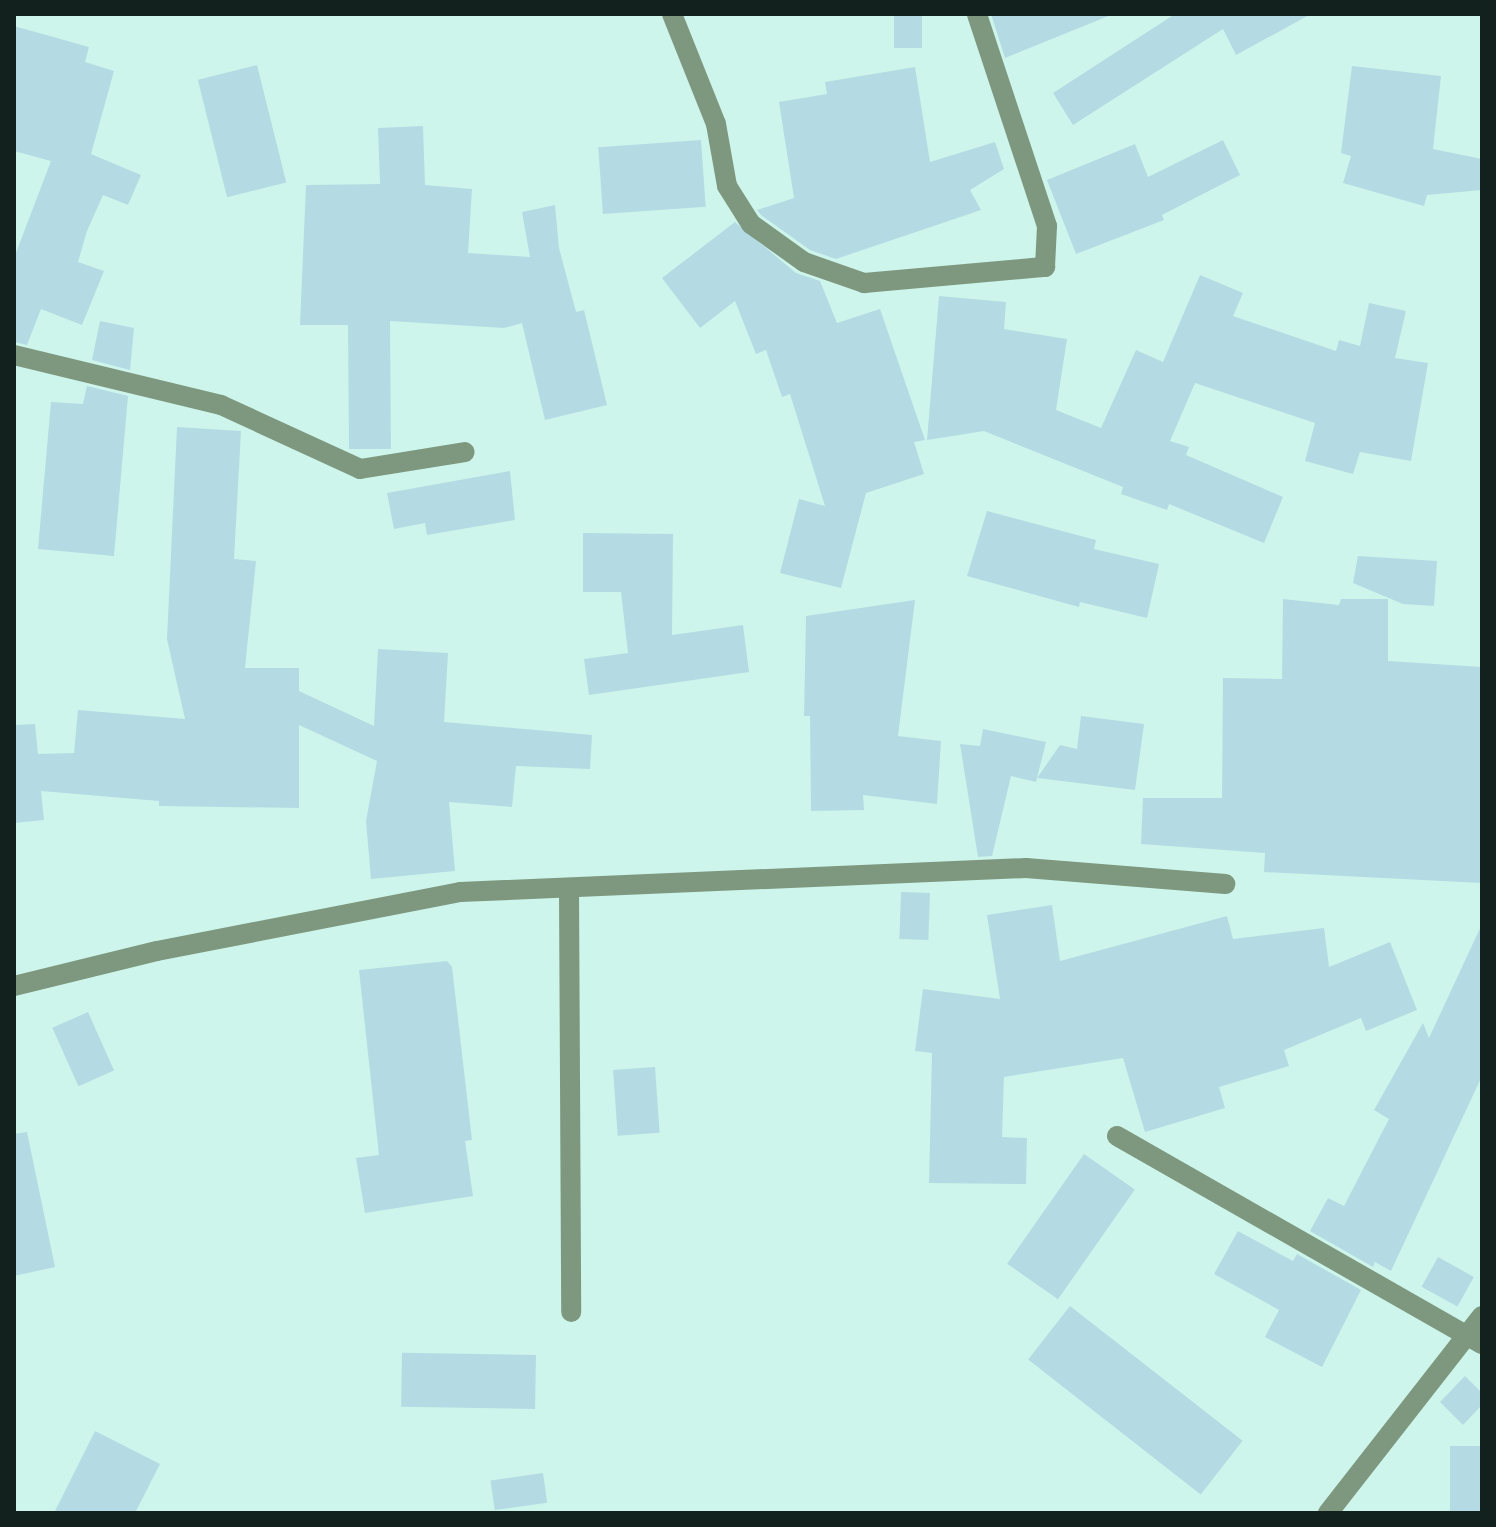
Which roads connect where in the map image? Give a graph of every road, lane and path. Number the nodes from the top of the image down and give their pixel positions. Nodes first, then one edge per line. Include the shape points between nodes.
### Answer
1 (672, 14) edge
2 (977, 14) edge
3 (14, 355) edge
4 (465, 452) dead end
5 (1225, 884) dead end
6 (569, 889) junction
7 (14, 986) edge
8 (1117, 1136) dead end
9 (571, 1312) dead end
10 (1482, 1316) edge
11 (1474, 1342) edge
12 (1328, 1513) edge

1 - 2 street via 716,124 727,186 751,224 804,262 864,283 1045,267 1047,226
3 - 4 street via 221,405 360,469
5 - 6 street via 1026,868
6 - 7 street via 460,892 157,951
6 - 9 street
8 - 11 street
10 - 11 street
11 - 12 street

